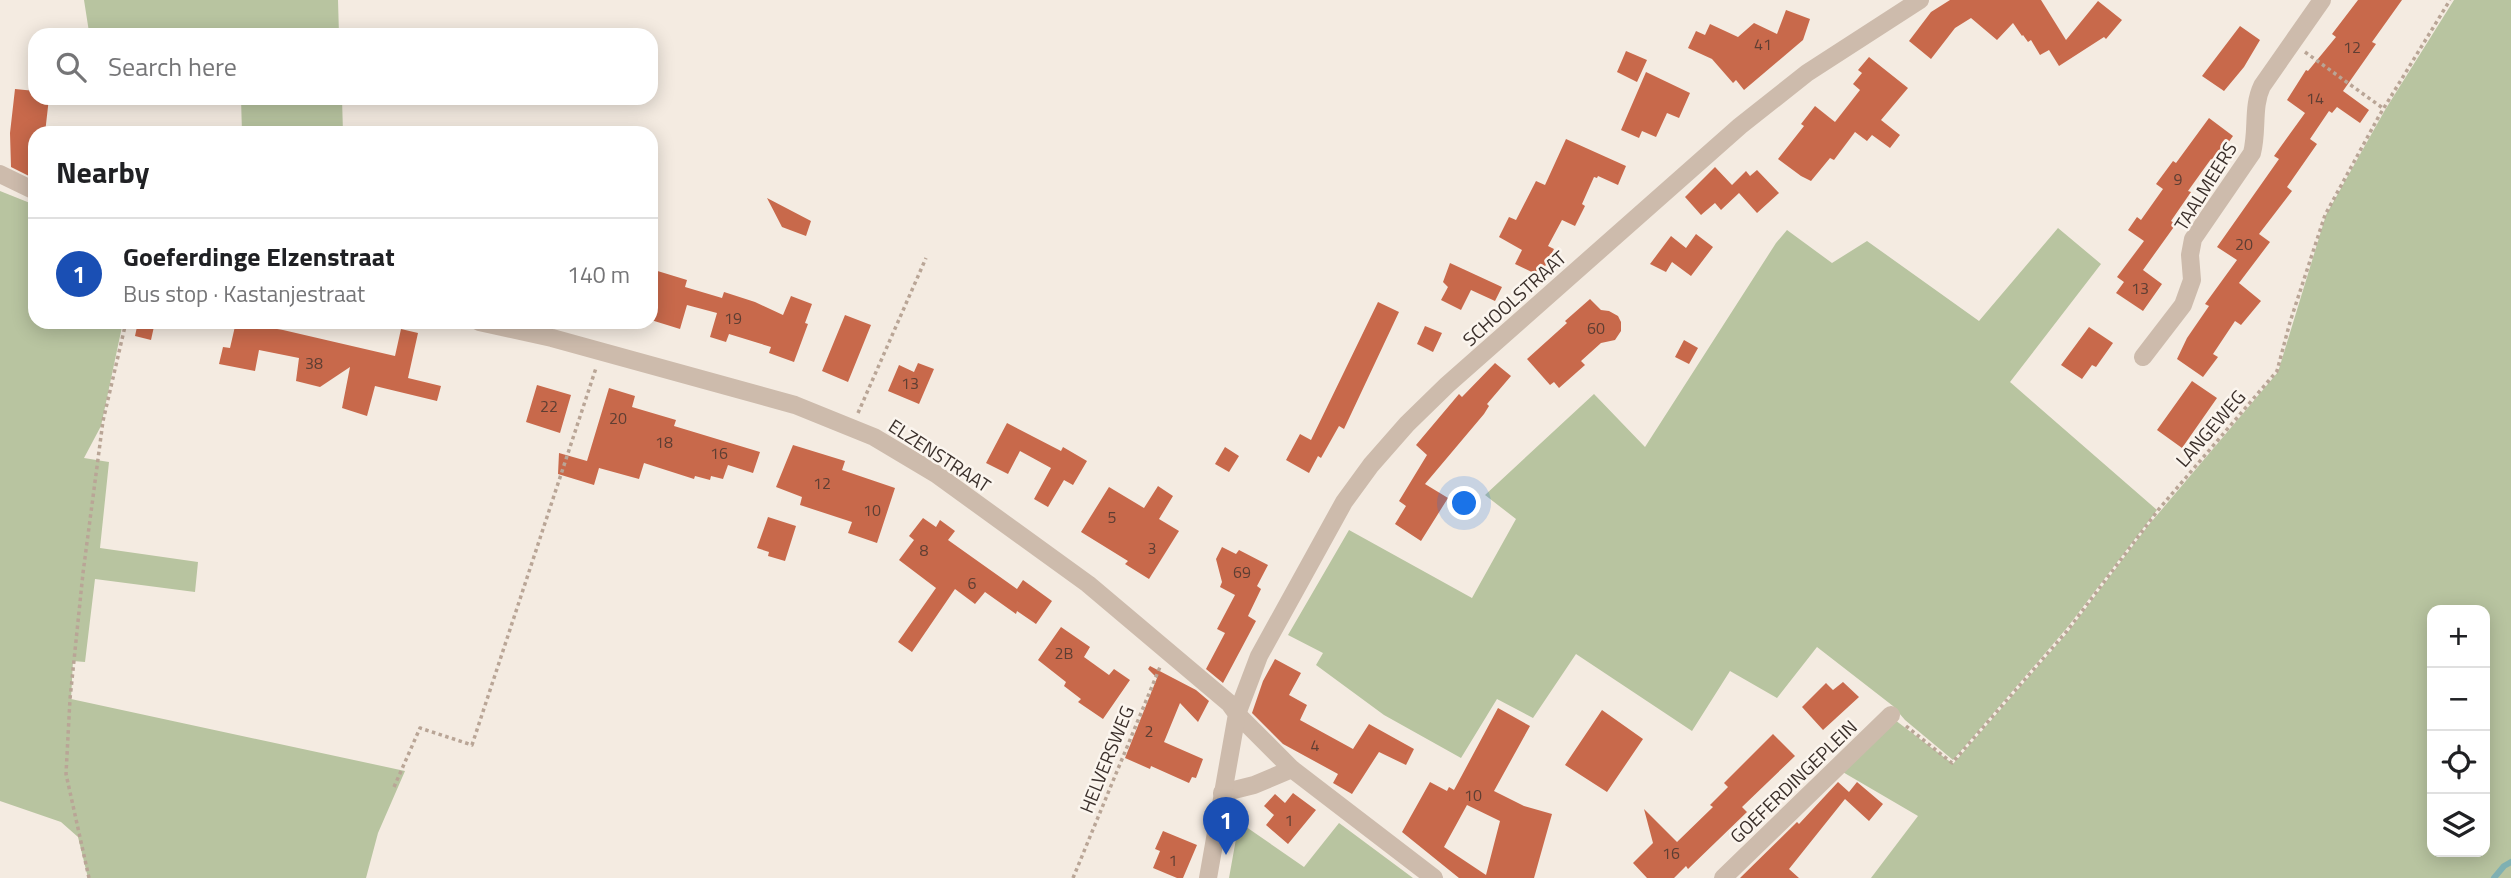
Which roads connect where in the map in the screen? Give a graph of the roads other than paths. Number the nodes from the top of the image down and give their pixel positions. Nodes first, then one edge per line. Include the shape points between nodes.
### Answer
1 (1920, 0) edge
2 (2322, 0) edge
3 (0, 174) edge
4 (28, 188) edge
5 (512, 329) edge
6 (2143, 357) dead end
7 (1237, 714) junction
8 (1891, 715) road end
9 (1292, 769) junction
10 (1222, 793) junction
11 (1208, 878) edge
12 (1434, 878) edge
13 (1723, 878) edge

1 - 7 street, SCHOOLSTRAAT via 1807,73 1740,126 1407,424 1344,502 1259,656
2 - 6 street, TAALMEERS via 2262,86 2255,100 2252,153 2193,239 2192,280 2183,305
3 - 4 street
5 - 7 street, ELZENSTRAAT via 795,405 905,454 1088,584
7 - 9 street
7 - 10 street, SCHOOLSTRAAT
8 - 13 street, GOEFERDINGEPLEIN
9 - 10 street
9 - 12 street
10 - 11 street, SCHOOLSTRAAT

